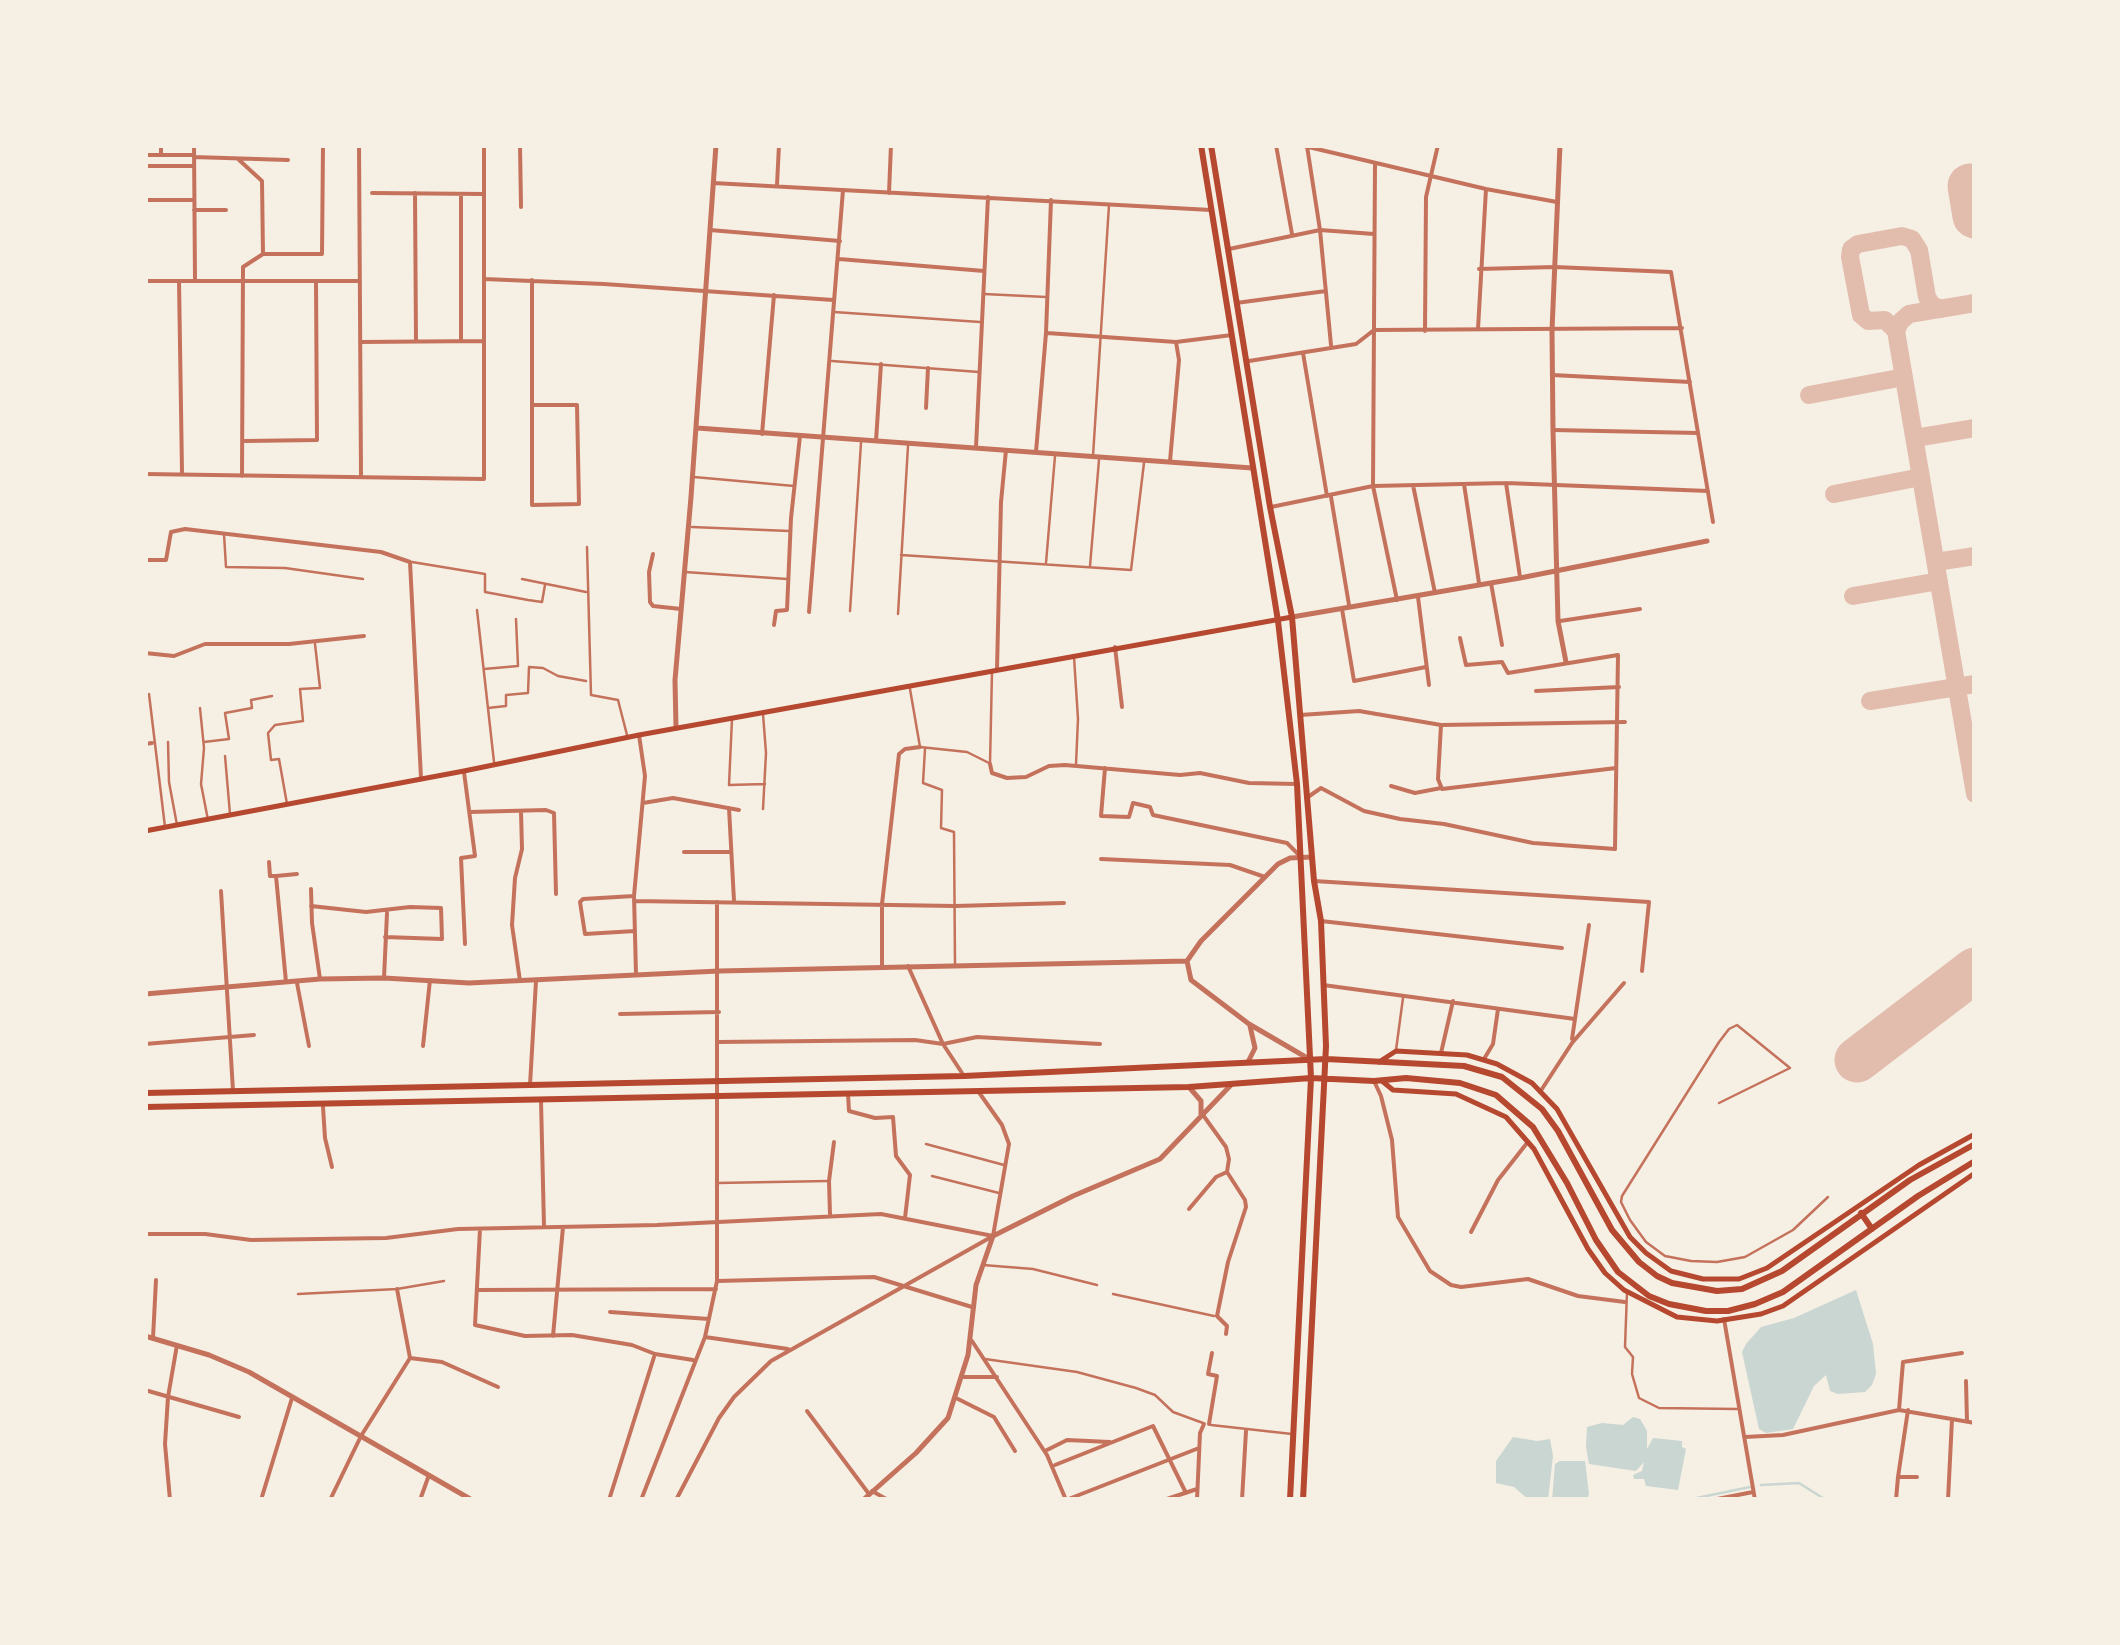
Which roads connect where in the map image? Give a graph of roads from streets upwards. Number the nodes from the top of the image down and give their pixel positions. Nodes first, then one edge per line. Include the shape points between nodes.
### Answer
1 (161, 145) edge
2 (194, 145) edge
3 (323, 145) edge
4 (359, 145) edge
5 (484, 145) edge
6 (520, 145) edge
7 (716, 145) edge
8 (780, 145) edge
9 (891, 145) edge
10 (1200, 145) edge
11 (1211, 145) edge
12 (1276, 145) edge
13 (1438, 145) edge
14 (1560, 145) edge
15 (1304, 146) edge
16 (145, 155) edge
17 (161, 155) junction
18 (194, 156) junction
19 (238, 159) junction
20 (288, 160) dead end
21 (1375, 163) junction
22 (145, 166) edge
23 (194, 166) junction
24 (1430, 175) junction
25 (713, 183) junction
26 (777, 187) junction
27 (1486, 189) junction
28 (842, 190) junction
29 (372, 193) dead end
30 (415, 193) junction
31 (889, 193) junction
32 (461, 194) junction
33 (484, 194) junction
34 (988, 197) junction
35 (145, 200) edge
36 (194, 200) junction
37 (1051, 200) junction
38 (1557, 202) junction
39 (521, 207) dead end
40 (194, 210) junction
41 (226, 210) dead end
42 (1211, 210) junction
43 (709, 230) junction
44 (1320, 230) junction
45 (1374, 234) junction
46 (1292, 236) junction
47 (840, 241) junction
48 (1228, 249) junction
49 (262, 254) junction
50 (839, 259) junction
51 (1555, 267) junction
52 (1480, 269) junction
53 (984, 271) junction
54 (484, 279) junction
55 (532, 280) junction
56 (145, 281) edge
57 (195, 281) junction
58 (242, 281) junction
59 (360, 281) junction
60 (180, 282) junction
61 (316, 282) junction
62 (705, 290) junction
63 (1326, 291) junction
64 (774, 295) junction
65 (835, 300) junction
66 (1236, 303) junction
67 (1682, 328) junction
68 (1478, 329) junction
69 (1374, 330) junction
70 (1552, 330) junction
71 (1425, 332) junction
72 (1046, 333) junction
73 (1232, 336) junction
74 (483, 340) junction
75 (416, 341) junction
76 (461, 341) junction
77 (360, 342) junction
78 (1176, 342) junction
79 (1332, 346) junction
80 (1302, 353) junction
81 (1248, 361) junction
82 (881, 364) road end
83 (928, 368) road end
84 (1552, 375) junction
85 (1690, 382) junction
86 (532, 405) junction
87 (926, 408) dead end
88 (696, 428) junction
89 (1553, 430) junction
90 (1699, 433) junction
91 (762, 434) junction
92 (800, 436) junction
93 (822, 438) junction
94 (243, 441) junction
95 (876, 441) junction
96 (976, 448) junction
97 (1006, 450) junction
98 (1036, 452) junction
99 (1170, 461) junction
100 (1252, 468) junction
101 (145, 474) edge
102 (182, 474) junction
103 (242, 476) junction
104 (361, 477) junction
105 (1506, 483) junction
106 (1464, 484) junction
107 (1413, 485) junction
108 (1374, 486) junction
109 (1554, 486) junction
110 (1708, 491) junction
111 (1329, 497) junction
112 (1270, 507) junction
113 (1713, 522) dead end
114 (1707, 541) dead end
115 (652, 554) dead end
116 (145, 560) edge
117 (1556, 572) junction
118 (1520, 578) junction
119 (1492, 583) junction
120 (1480, 585) junction
121 (1434, 593) junction
122 (1418, 597) junction
123 (1397, 600) junction
124 (1350, 607) junction
125 (680, 609) junction
126 (1342, 609) junction
127 (1640, 609) dead end
128 (809, 612) dead end
129 (1292, 617) junction
130 (1278, 621) junction
131 (1558, 622) junction
132 (774, 624) dead end
133 (364, 636) dead end
134 (1460, 638) dead end
135 (1502, 645) dead end
136 (1115, 647) junction
137 (145, 653) edge
138 (1566, 662) junction
139 (1426, 667) junction
140 (994, 670) junction
141 (1429, 686) dead end
142 (1619, 687) junction
143 (1536, 691) dead end
144 (1122, 707) dead end
145 (1300, 715) junction
146 (1622, 722) junction
147 (1441, 725) junction
148 (676, 728) junction
149 (639, 734) junction
150 (152, 743) road end
151 (145, 744) edge
152 (922, 748) road end
153 (990, 764) road end
154 (1105, 768) junction
155 (1616, 768) junction
156 (464, 772) junction
157 (422, 778) junction
158 (1298, 784) junction
159 (1391, 786) dead end
160 (1441, 788) junction
161 (1308, 796) junction
162 (643, 803) junction
163 (729, 808) junction
164 (740, 810) dead end
165 (468, 812) junction
166 (521, 812) junction
167 (145, 831) edge
168 (684, 852) dead end
169 (731, 852) junction
170 (1302, 857) junction
171 (1312, 858) junction
172 (1101, 859) dead end
173 (268, 862) dead end
174 (297, 874) dead end
175 (276, 876) junction
176 (1265, 878) junction
177 (1314, 881) junction
178 (311, 890) dead end
179 (221, 891) dead end
180 (556, 894) dead end
181 (634, 899) junction
182 (717, 902) junction
183 (734, 902) junction
184 (1064, 903) dead end
185 (882, 904) junction
186 (312, 906) junction
187 (388, 912) junction
188 (1321, 922) junction
189 (1589, 925) dead end
190 (635, 931) junction
191 (385, 937) junction
192 (465, 944) dead end
193 (1562, 948) dead end
194 (1186, 961) junction
195 (882, 966) junction
196 (908, 966) junction
197 (719, 971) junction
198 (1642, 971) dead end
199 (636, 975) junction
200 (384, 978) junction
201 (320, 979) junction
202 (430, 980) junction
203 (520, 981) junction
204 (536, 981) junction
205 (286, 982) junction
206 (296, 982) junction
207 (1624, 983) dead end
208 (1324, 985) junction
209 (226, 986) junction
210 (145, 994) edge
211 (1453, 1001) junction
212 (1498, 1009) junction
213 (719, 1012) junction
214 (620, 1014) dead end
215 (1575, 1019) junction
216 (1249, 1024) junction
217 (254, 1035) dead end
218 (230, 1038) junction
219 (718, 1042) junction
220 (145, 1044) edge
221 (944, 1044) junction
222 (1100, 1044) dead end
223 (1572, 1044) junction
224 (309, 1046) dead end
225 (424, 1046) dead end
226 (1441, 1053) junction
227 (1326, 1059) junction
228 (1311, 1060) junction
229 (1484, 1060) junction
230 (1378, 1062) junction
231 (1246, 1064) junction
232 (964, 1076) junction
233 (1311, 1078) junction
234 (1325, 1078) junction
235 (1377, 1080) junction
236 (716, 1081) junction
237 (530, 1085) junction
238 (1231, 1085) junction
239 (1188, 1088) junction
240 (367, 1090) junction
241 (978, 1091) junction
242 (145, 1092) edge
243 (1540, 1092) junction
244 (233, 1093) junction
245 (848, 1094) junction
246 (716, 1097) junction
247 (541, 1101) junction
248 (368, 1105) junction
249 (323, 1106) junction
250 (145, 1108) edge
251 (234, 1108) junction
252 (1202, 1117) junction
253 (1975, 1134) edge
254 (834, 1142) dead end
255 (1528, 1142) junction
256 (1975, 1144) edge
257 (1975, 1161) edge
258 (332, 1167) dead end
259 (1227, 1172) junction
260 (1975, 1172) edge
261 (1189, 1209) dead end
262 (1859, 1210) junction
263 (830, 1214) junction
264 (905, 1218) junction
265 (718, 1222) junction
266 (544, 1226) junction
267 (563, 1226) junction
268 (480, 1229) junction
269 (1872, 1229) junction
270 (1471, 1232) dead end
271 (145, 1234) edge
272 (992, 1236) junction
273 (1878, 1238) junction
274 (156, 1280) dead end
275 (717, 1281) junction
276 (898, 1287) junction
277 (397, 1289) road end
278 (716, 1289) junction
279 (477, 1290) junction
280 (556, 1292) junction
281 (1625, 1302) road end
282 (972, 1307) junction
283 (610, 1312) dead end
284 (709, 1319) junction
285 (1724, 1319) junction
286 (1226, 1334) dead end
287 (145, 1336) edge
288 (704, 1337) junction
289 (969, 1337) junction
290 (153, 1338) junction
291 (553, 1338) junction
292 (177, 1345) junction
293 (788, 1349) junction
294 (1212, 1353) dead end
295 (1962, 1353) dead end
296 (410, 1358) junction
297 (654, 1358) dead end
298 (693, 1360) junction
299 (962, 1376) junction
300 (996, 1377) junction
301 (1966, 1381) dead end
302 (498, 1387) dead end
303 (145, 1390) edge
304 (168, 1398) junction
305 (292, 1398) junction
306 (956, 1398) junction
307 (807, 1410) dead end
308 (1899, 1410) junction
309 (1908, 1410) junction
310 (239, 1416) dead end
311 (1952, 1419) junction
312 (1968, 1421) junction
313 (1975, 1422) edge
314 (1246, 1431) road end
315 (361, 1436) junction
316 (1745, 1438) junction
317 (1115, 1442) junction
318 (1199, 1448) junction
319 (1015, 1452) dead end
320 (1045, 1452) junction
321 (1292, 1455) junction
322 (1304, 1456) junction
323 (1168, 1459) junction
324 (1053, 1466) junction
325 (429, 1475) junction
326 (1917, 1477) dead end
327 (1898, 1478) junction
328 (1197, 1489) junction
329 (1754, 1492) junction
330 (871, 1493) junction
331 (1186, 1493) junction
332 (170, 1500) edge
333 (261, 1500) edge
334 (330, 1500) edge
335 (420, 1500) edge
336 (472, 1500) edge
337 (609, 1500) edge
338 (642, 1500) edge
339 (676, 1500) edge
340 (863, 1500) edge
341 (888, 1500) edge
342 (1066, 1500) edge
343 (1164, 1500) edge
344 (1197, 1500) edge
345 (1242, 1500) edge
346 (1290, 1500) edge
347 (1304, 1500) edge
348 (1712, 1500) edge
349 (1755, 1500) edge
350 (1896, 1500) edge
351 (1948, 1500) edge

1 - 17 street
2 - 18 street
3 - 49 street via 322,254
4 - 59 street
5 - 33 street
6 - 39 street
7 - 25 street
8 - 26 street
9 - 31 street
10 - 42 main road
11 - 48 main road
12 - 46 street
13 - 24 street
14 - 38 street
15 - 21 street
15 - 44 street
16 - 17 street
17 - 18 street
18 - 19 street
18 - 23 street
19 - 20 street
19 - 49 street via 262,181
21 - 24 street
21 - 45 street
22 - 23 street
23 - 36 street
24 - 27 street
24 - 71 street
25 - 26 street
25 - 43 street
26 - 28 street
27 - 38 street
27 - 52 street
28 - 31 street
28 - 47 street
29 - 30 street
30 - 32 street
30 - 75 street
31 - 34 street
32 - 33 street
32 - 76 street
33 - 54 street
34 - 37 street
34 - 53 street
35 - 36 street
36 - 40 street
37 - 42 street
37 - 72 street
38 - 51 street
40 - 41 street
40 - 57 street
42 - 73 main road
43 - 47 street
43 - 62 street
44 - 45 street
44 - 46 street
44 - 63 street
45 - 69 street
46 - 48 street
47 - 50 street
48 - 66 main road
49 - 58 street via 243,268
50 - 53 street
50 - 65 street
51 - 52 street
51 - 67 street via 1671,272
51 - 70 street
52 - 68 street
53 - 96 street
54 - 55 street
54 - 74 street
55 - 62 street
55 - 86 street
56 - 60 street
57 - 58 street
57 - 60 street
58 - 61 street
58 - 94 street
59 - 61 street
59 - 77 street
60 - 102 street
61 - 94 street via 317,440
62 - 64 street
62 - 88 street
63 - 66 street
63 - 79 street
64 - 65 street
64 - 91 street
65 - 93 street
66 - 81 main road
67 - 70 street
67 - 85 street
68 - 70 street
68 - 71 street
69 - 71 street
69 - 79 street via 1356,344
69 - 108 street
70 - 84 street
72 - 78 street
72 - 98 street
73 - 78 street
73 - 100 main road
74 - 76 street
74 - 104 street via 484,479
75 - 76 street
75 - 77 street
77 - 104 street
78 - 99 street
79 - 80 street
80 - 81 street
80 - 111 street
81 - 112 main road
82 - 95 street
83 - 87 street
84 - 85 street
84 - 89 street
85 - 90 street
86 - 86 street via 532,505 579,504 577,405
88 - 91 street
88 - 125 street
89 - 90 street
89 - 109 street
90 - 110 street
91 - 92 street
92 - 93 street
92 - 132 street via 786,610 776,611
93 - 95 street
93 - 128 street
94 - 103 street
95 - 96 street
96 - 97 street
97 - 98 street
97 - 140 street
98 - 99 street
99 - 100 street
100 - 130 main road
101 - 102 street
102 - 103 street
103 - 104 street
105 - 106 street
105 - 109 street
105 - 118 street
106 - 107 street
106 - 120 street
107 - 108 street
107 - 121 street
108 - 111 street
108 - 123 street
109 - 110 street
109 - 117 street
110 - 113 street
111 - 112 street
111 - 124 street
112 - 129 main road
114 - 117 street
115 - 125 street via 650,602
116 - 157 street via 166,560 171,532 185,530 381,552 410,562
117 - 118 street
117 - 131 street
118 - 119 street
119 - 120 street
119 - 135 street
120 - 121 street
121 - 122 street
122 - 123 street
122 - 139 street
123 - 124 street
124 - 126 street
125 - 148 street
126 - 129 street
126 - 139 street via 1356,681
127 - 131 street
129 - 130 main road
129 - 145 main road
130 - 136 main road
130 - 158 main road
131 - 138 street
133 - 137 street via 205,644 174,656
134 - 138 street via 1468,666 1502,662 1505,672 1514,673
136 - 140 main road
136 - 144 street
138 - 142 street via 1618,655
139 - 141 street
140 - 148 main road
142 - 143 street
142 - 146 street
145 - 147 street via 1359,710
145 - 161 main road
146 - 147 street
146 - 155 street
147 - 160 street
148 - 149 main road
149 - 156 main road
149 - 162 street
150 - 151 street
152 - 185 street via 898,754
153 - 154 street via 992,774 1007,778 1056,764
154 - 158 street
154 - 170 street via 1101,816 1129,817 1133,803 1150,806 1153,815 1287,843
155 - 160 street
155 - 161 street via 1615,849 1533,843 1364,811 1321,788
156 - 157 main road
156 - 165 street
157 - 167 main road
158 - 170 main road
159 - 160 street
161 - 171 main road
162 - 163 street via 673,798
162 - 181 street
163 - 164 street
163 - 169 street
165 - 166 street
165 - 192 street via 475,856 461,858
166 - 180 street via 554,813
166 - 203 street via 512,925
168 - 169 street
169 - 183 street
170 - 171 street
170 - 176 street via 1282,862
170 - 228 main road
171 - 177 main road
172 - 176 street via 1230,865
173 - 175 street via 270,876
174 - 175 street
175 - 205 street
176 - 194 street
177 - 188 main road
177 - 198 street via 1649,902
178 - 186 street
179 - 209 street
181 - 182 street
181 - 190 street
181 - 190 street via 580,902 585,934
182 - 183 street
182 - 197 street
183 - 185 street
184 - 185 street
185 - 195 street
186 - 187 street
186 - 201 street
187 - 191 street
187 - 191 street via 441,908 442,939
188 - 193 street
188 - 208 main road
189 - 215 street
190 - 199 street
191 - 200 street
194 - 196 street
194 - 216 street via 1191,980
195 - 196 street
195 - 197 street
196 - 221 street
197 - 199 street
197 - 213 street
199 - 204 street
200 - 201 street
200 - 202 street
201 - 206 street
202 - 203 street
202 - 225 street
203 - 204 street
204 - 237 street
205 - 206 street
205 - 209 street
206 - 224 street
207 - 223 street
208 - 211 street
208 - 227 main road
209 - 210 street
209 - 218 street
211 - 212 street
211 - 226 street
212 - 215 street
212 - 229 street
213 - 214 street
213 - 219 street
215 - 223 street
216 - 228 street
216 - 231 street via 1255,1048
217 - 218 street
218 - 220 street
218 - 244 street
219 - 221 street
219 - 236 street
221 - 222 street via 977,1037
221 - 232 street
223 - 243 street
226 - 229 main road
226 - 230 main road via 1396,1051
227 - 228 main road
227 - 230 main road
227 - 234 main road
228 - 231 main road
228 - 233 main road
229 - 243 main road
230 - 235 main road
230 - 262 main road via 1485,1070 1530,1096 1558,1132 1612,1230 1639,1262 1672,1282 1717,1291 1753,1285 1782,1271
231 - 232 main road
232 - 236 main road
232 - 241 main road
233 - 234 main road
233 - 238 main road
233 - 321 main road
234 - 235 main road
234 - 322 main road
235 - 255 main road via 1392,1090 1447,1092 1496,1110
235 - 269 main road via 1460,1083 1509,1103 1533,1127 1618,1272 1669,1304 1706,1310 1755,1304 1783,1292
235 - 281 street via 1392,1140 1398,1217 1430,1271 1461,1287 1528,1279 1578,1296
236 - 237 main road
236 - 246 street
237 - 240 main road
238 - 239 main road
238 - 252 street
239 - 241 main road
239 - 252 street via 1201,1101
240 - 244 main road
240 - 248 main road
241 - 245 main road
241 - 272 street via 1007,1133
242 - 244 main road
243 - 262 main road via 1557,1108 1630,1236 1672,1271 1739,1279
244 - 251 main road
245 - 246 main road
245 - 264 street via 849,1111 894,1117 896,1156 910,1175
246 - 247 main road
246 - 265 street
247 - 248 main road
247 - 266 street
248 - 249 main road
249 - 251 main road
249 - 258 street
250 - 251 main road
252 - 259 street via 1226,1147
252 - 272 street via 1160,1160
253 - 262 main road
254 - 263 street
255 - 270 street via 1498,1180
255 - 285 main road via 1588,1249 1627,1292 1677,1317
256 - 262 main road
257 - 269 main road
259 - 261 street
259 - 286 street via 1246,1208 1217,1316
260 - 273 main road
262 - 269 main road
263 - 264 street
263 - 265 street
264 - 272 street
265 - 267 street
265 - 275 street
266 - 267 street
266 - 268 street
267 - 280 street
268 - 271 street via 386,1238
268 - 279 street
269 - 273 street
272 - 276 street
272 - 282 street
273 - 285 main road via 1782,1306
274 - 290 street
275 - 276 street via 874,1277
275 - 278 street
276 - 282 street
276 - 293 street
277 - 296 street
278 - 280 street
278 - 284 street
279 - 280 street
279 - 291 street via 475,1325
280 - 291 street
282 - 289 street
283 - 284 street
284 - 288 street
285 - 316 street
287 - 290 street
288 - 293 street
288 - 298 street
289 - 299 street
289 - 300 street
290 - 292 street
291 - 298 street via 587,1337
292 - 304 street
292 - 305 street via 249,1372
293 - 339 street via 734,1397
294 - 318 street via 1208,1374 1217,1376
295 - 308 street via 1902,1362
296 - 302 street via 442,1362
296 - 315 street
297 - 337 street
298 - 338 street
299 - 300 street
299 - 306 street
300 - 320 street
301 - 312 street
303 - 304 street
304 - 310 street
304 - 332 street
305 - 315 street
305 - 333 street
306 - 319 street via 994,1417
306 - 330 street via 948,1418
307 - 330 street
308 - 309 street
308 - 316 street
309 - 311 street
309 - 327 street
311 - 312 street
311 - 351 street
312 - 313 street
314 - 345 street
315 - 325 street
315 - 334 street
316 - 329 street
317 - 320 street via 1067,1440
317 - 323 street via 1153,1426
317 - 324 street
318 - 323 street
318 - 328 street
320 - 324 street
321 - 322 main road
321 - 346 main road
322 - 347 main road
323 - 331 street
323 - 342 street
324 - 342 street
325 - 335 street
325 - 336 street
326 - 327 street
327 - 350 street
328 - 331 street
328 - 344 street
329 - 348 street
329 - 349 street
330 - 340 street
330 - 341 street
331 - 343 street

